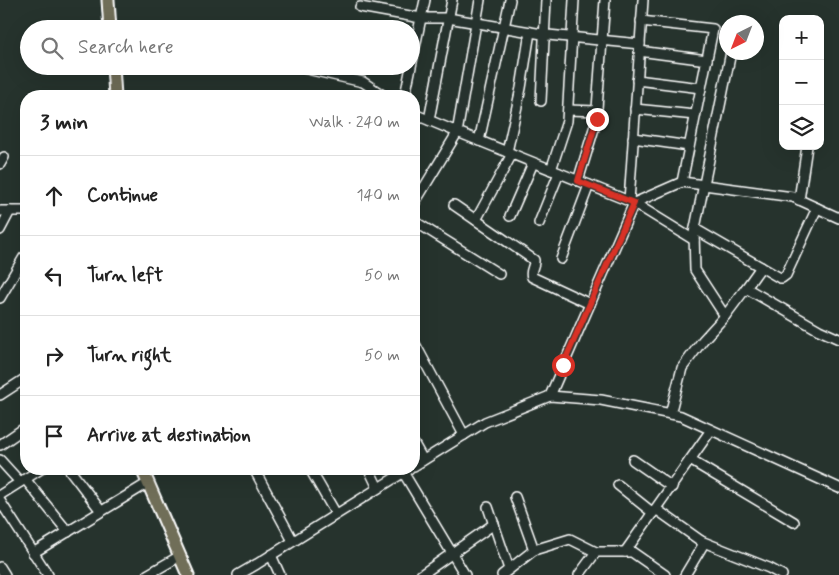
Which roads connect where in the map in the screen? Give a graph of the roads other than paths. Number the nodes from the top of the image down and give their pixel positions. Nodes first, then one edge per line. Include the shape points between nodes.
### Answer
1 (108, 0) edge
2 (426, 0) edge
3 (452, 0) edge
4 (480, 0) edge
5 (510, 0) edge
6 (546, 0) edge
7 (574, 0) edge
8 (605, 0) edge
9 (643, 0) edge
10 (360, 7) dead end
11 (421, 18) junction
12 (448, 18) junction
13 (110, 20) edge
14 (641, 20) junction
15 (420, 23) edge
16 (477, 23) junction
17 (504, 28) junction
18 (530, 32) junction
19 (544, 35) junction
20 (572, 38) junction
21 (602, 41) junction
22 (639, 48) junction
23 (707, 60) junction
24 (728, 60) edge
25 (114, 75) edge
26 (333, 75) edge
27 (409, 75) edge
28 (637, 80) junction
29 (701, 88) junction
30 (115, 90) edge
31 (375, 90) edge
32 (406, 90) edge
33 (541, 102) dead end
34 (635, 109) junction
35 (568, 110) junction
36 (597, 111) junction
37 (696, 115) junction
38 (420, 116) edge
39 (429, 120) junction
40 (457, 133) junction
41 (633, 138) junction
42 (479, 141) junction
43 (689, 146) junction
44 (806, 150) edge
45 (510, 153) junction
46 (533, 163) junction
47 (555, 172) junction
48 (578, 181) junction
49 (682, 182) junction
50 (589, 185) junction
51 (704, 185) junction
52 (420, 194) edge
53 (799, 200) junction
54 (631, 202) junction
55 (454, 205) dead end
56 (817, 208) junction
57 (5, 211) edge
58 (20, 211) edge
59 (510, 216) dead end
60 (839, 218) edge
61 (476, 220) junction
62 (539, 224) dead end
63 (420, 225) edge
64 (695, 229) junction
65 (0, 230) edge
66 (694, 240) junction
67 (561, 259) dead end
68 (20, 264) edge
69 (761, 267) junction
70 (499, 274) dead end
71 (746, 288) junction
72 (0, 298) edge
73 (590, 304) junction
74 (725, 316) junction
75 (839, 339) edge
76 (420, 353) edge
77 (20, 382) edge
78 (0, 395) edge
79 (550, 396) junction
80 (670, 414) junction
81 (712, 430) junction
82 (20, 431) edge
83 (464, 435) junction
84 (0, 444) edge
85 (420, 455) edge
86 (0, 460) edge
87 (423, 460) junction
88 (633, 460) dead end
89 (690, 460) junction
90 (420, 462) edge
91 (31, 475) edge
92 (73, 475) edge
93 (145, 475) edge
94 (257, 475) edge
95 (313, 475) edge
96 (371, 475) edge
97 (398, 475) edge
98 (409, 475) edge
99 (23, 480) junction
100 (148, 482) junction
101 (618, 485) dead end
102 (672, 486) junction
103 (378, 488) junction
104 (839, 488) edge
105 (0, 495) edge
106 (516, 498) dead end
107 (0, 501) edge
108 (488, 507) dead end
109 (654, 511) junction
110 (101, 512) junction
111 (336, 514) junction
112 (794, 522) dead end
113 (494, 524) junction
114 (68, 532) junction
115 (293, 541) junction
116 (701, 541) junction
117 (534, 550) junction
118 (596, 552) junction
119 (625, 552) junction
120 (33, 553) junction
121 (452, 553) junction
122 (271, 555) junction
123 (180, 556) junction
124 (0, 567) edge
125 (505, 572) edge
126 (5, 575) edge
127 (48, 575) edge
128 (147, 575) edge
129 (188, 575) edge
130 (238, 575) edge
131 (280, 575) edge
132 (421, 575) edge
133 (465, 575) edge
134 (579, 575) edge
135 (665, 575) edge
136 (685, 575) edge
137 (782, 575) edge

1 - 13 main road
2 - 11 street
3 - 12 street
4 - 16 street
5 - 17 street
6 - 19 street
7 - 20 street
8 - 21 street
9 - 14 street
10 - 11 street
11 - 12 street
11 - 15 street
12 - 16 street
12 - 39 street
14 - 22 street
14 - 23 street via 713,29
16 - 17 street
16 - 40 street
17 - 18 street
17 - 42 street
18 - 19 street
18 - 45 street
19 - 20 street
19 - 33 street
20 - 21 street
20 - 35 street
21 - 22 street
21 - 36 street
22 - 23 street
22 - 28 street
23 - 29 street
24 - 51 street
25 - 30 main road
26 - 31 street via 363,82
27 - 32 street
28 - 29 street
28 - 34 street
29 - 37 street
34 - 37 street
34 - 41 street
35 - 36 street
35 - 47 street
36 - 48 street
37 - 43 street
38 - 39 street
39 - 40 street
40 - 42 street
40 - 52 street
41 - 43 street
41 - 54 street
42 - 45 street
43 - 49 street
44 - 53 street
45 - 46 street
45 - 61 street
46 - 47 street
46 - 59 street
47 - 48 street
47 - 62 street
48 - 50 street
49 - 51 street
49 - 54 street
50 - 54 street
50 - 67 street
51 - 53 street
51 - 64 street
53 - 56 street
54 - 66 street
54 - 73 street
55 - 61 street
56 - 60 street
56 - 69 street via 784,277 780,278
57 - 58 street
57 - 65 street
61 - 73 street via 534,260 532,277
63 - 70 street
64 - 66 street
64 - 69 street
66 - 74 street via 695,270
68 - 72 street
69 - 71 street
71 - 74 street
71 - 75 street
73 - 79 street
74 - 80 street via 682,368
76 - 83 street
77 - 78 street
79 - 80 street via 601,400
79 - 83 street via 485,422
80 - 81 street
81 - 89 street
81 - 104 street
82 - 84 street
83 - 87 street
85 - 87 street
86 - 99 street
87 - 90 street
88 - 102 street
89 - 102 street
89 - 112 street
91 - 99 street
92 - 110 street
93 - 100 main road
94 - 115 street
95 - 111 street
96 - 103 street
97 - 103 street
98 - 121 street
99 - 105 street
99 - 114 street
100 - 110 street
100 - 123 main road
101 - 109 street
102 - 109 street
103 - 111 street
106 - 117 street
107 - 120 street
108 - 113 street
109 - 116 street
109 - 119 street
110 - 114 street
111 - 115 street
113 - 121 street
113 - 125 street
114 - 120 street
115 - 122 street
116 - 136 street via 703,545
116 - 137 street
117 - 118 street via 570,539
117 - 125 street
118 - 119 street
118 - 134 street
119 - 135 street via 632,552
120 - 127 street
121 - 132 street
121 - 133 street
122 - 130 street
122 - 131 street
123 - 128 street
123 - 129 main road
124 - 126 street

